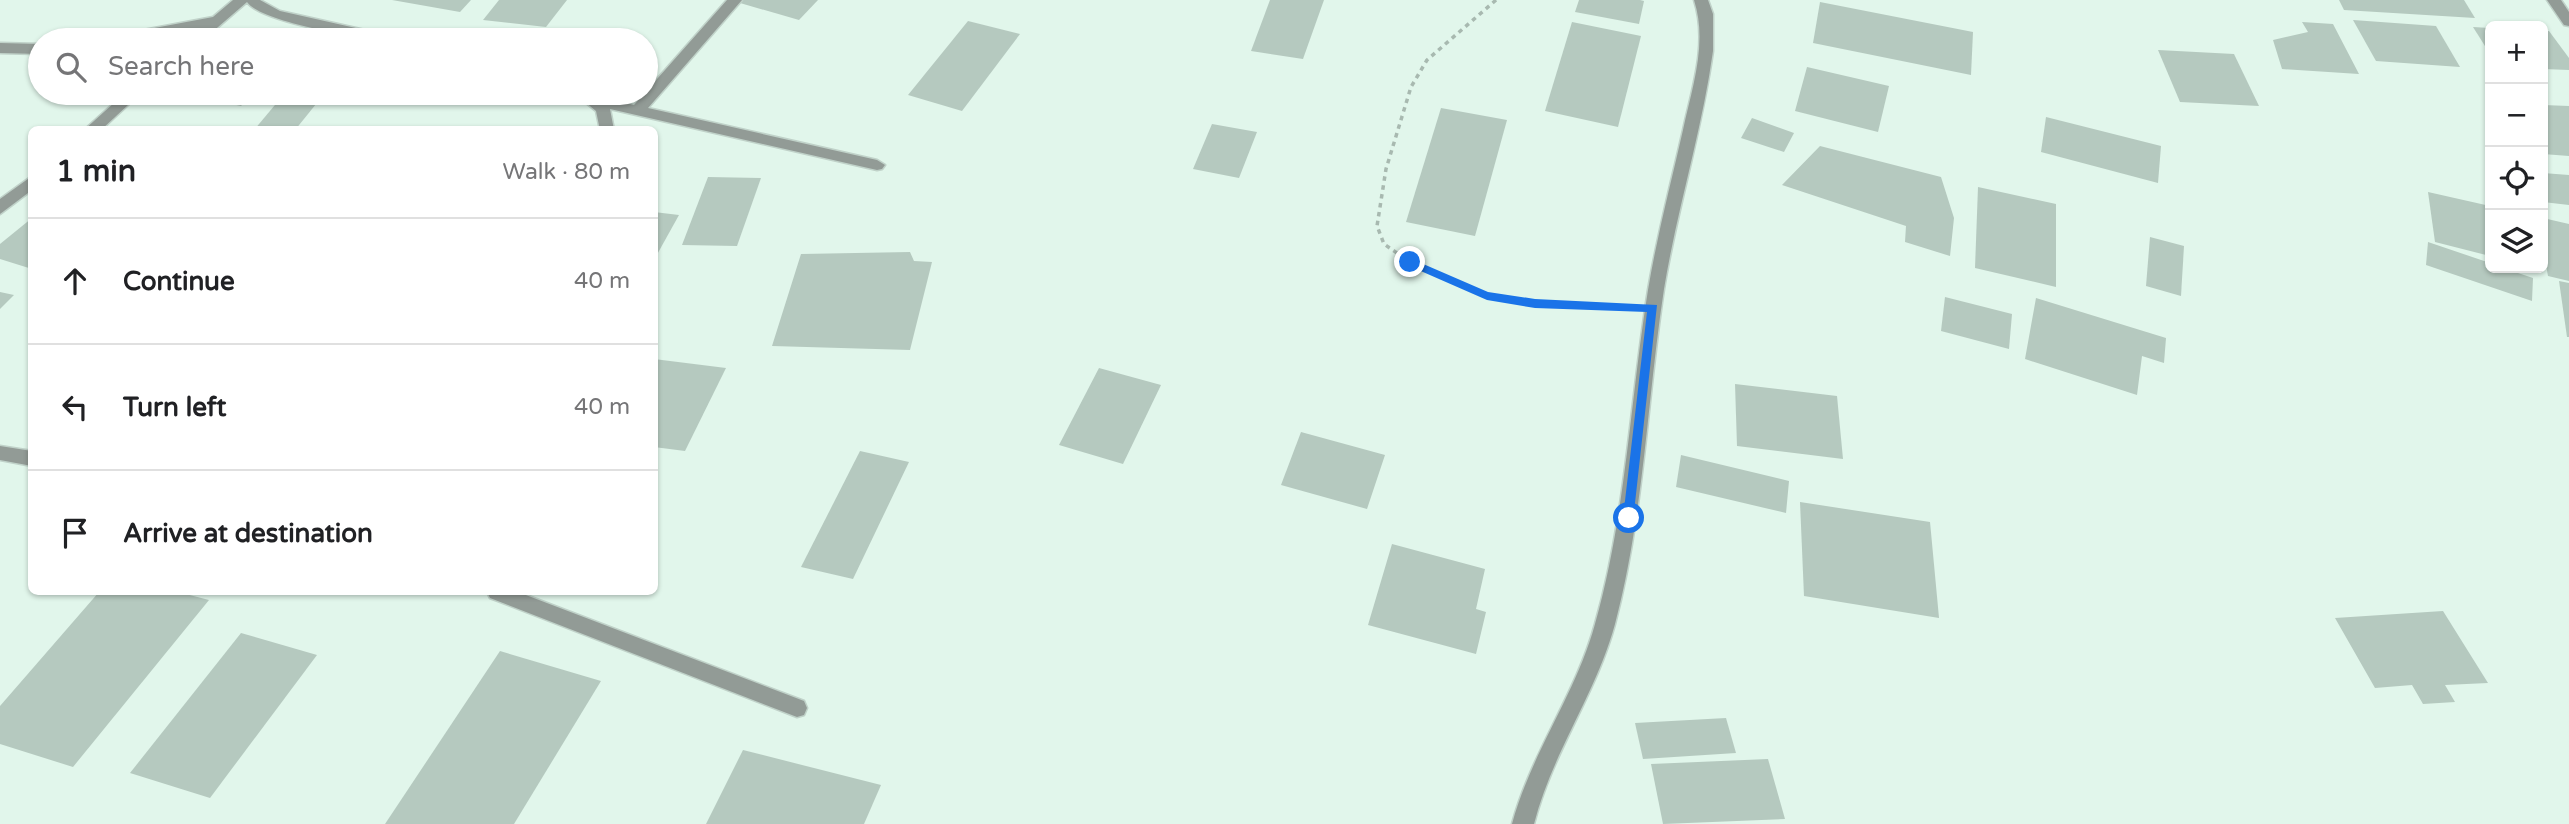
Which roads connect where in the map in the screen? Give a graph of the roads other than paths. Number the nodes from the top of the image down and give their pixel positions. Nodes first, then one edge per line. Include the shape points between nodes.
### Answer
1 (242, 0) edge
2 (253, 0) edge
3 (735, 0) edge
4 (1701, 0) edge
5 (2554, 0) edge
6 (216, 21) junction
7 (2569, 22) edge
8 (180, 28) edge
9 (208, 28) edge
10 (336, 28) edge
11 (0, 48) edge
12 (28, 49) edge
13 (658, 87) edge
14 (120, 105) edge
15 (600, 105) edge
16 (614, 105) edge
17 (642, 105) edge
18 (638, 110) junction
19 (96, 126) edge
20 (608, 126) edge
21 (877, 165) dead end
22 (28, 184) edge
23 (0, 208) edge
24 (0, 453) edge
25 (28, 458) edge
26 (505, 595) edge
27 (797, 708) dead end
28 (1523, 824) edge

1 - 6 street
2 - 10 street via 276,14
3 - 13 street
4 - 28 street via 1706,10 1704,61 1653,308 1629,518 1605,627 1529,797
5 - 7 street
6 - 8 street
6 - 9 street
11 - 12 street
14 - 19 street
15 - 20 street
16 - 18 street
17 - 18 street
18 - 21 street
22 - 23 street
24 - 25 street
26 - 27 street

